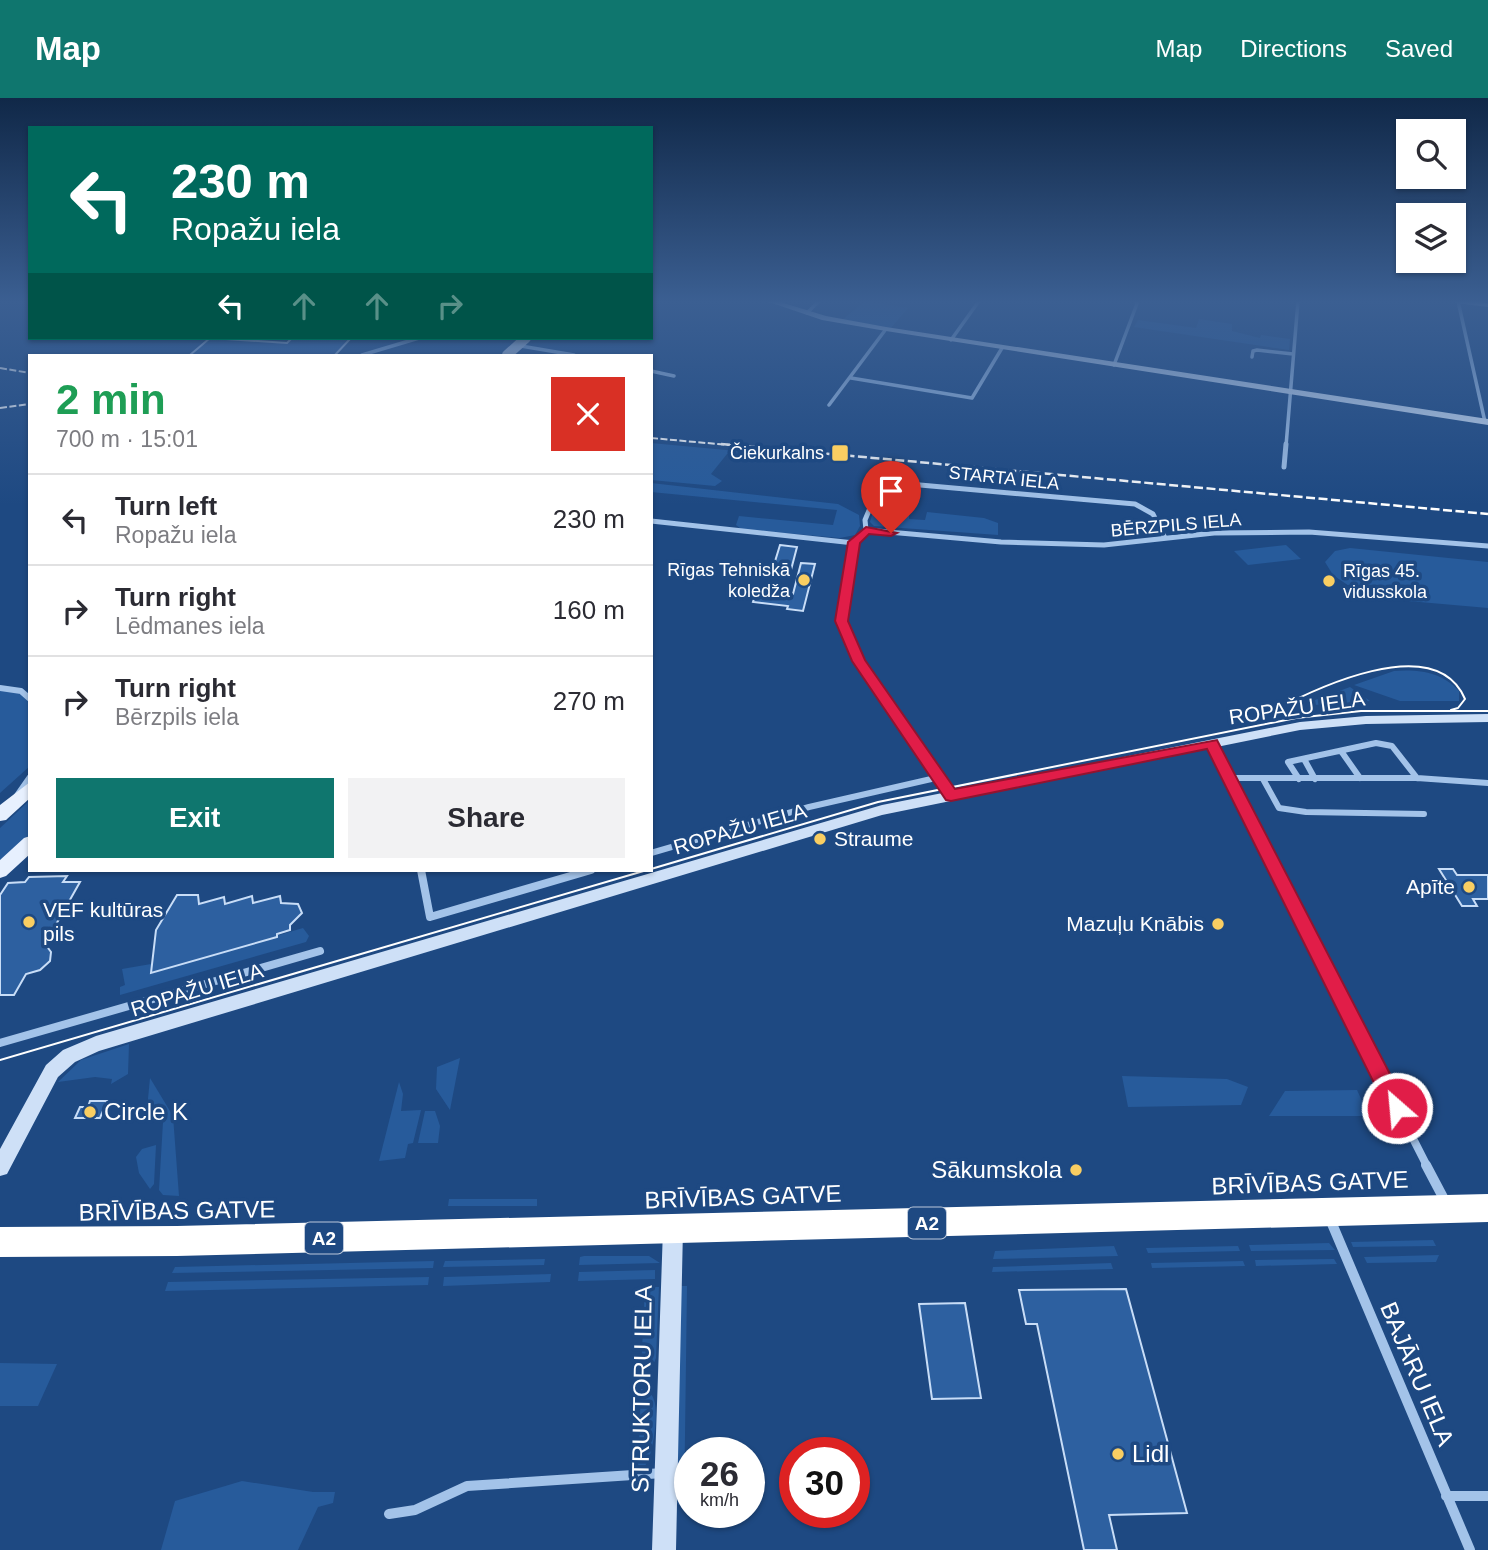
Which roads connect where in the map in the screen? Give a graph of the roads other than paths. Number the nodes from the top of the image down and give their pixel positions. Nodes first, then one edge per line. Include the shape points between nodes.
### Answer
1 (858, 369) edge
2 (990, 369) edge
3 (1138, 369) edge
4 (1292, 369) edge
5 (1473, 369) edge
6 (653, 371) edge
7 (674, 376) dead end
8 (851, 378) junction
9 (1290, 393) junction
10 (829, 405) dead end
11 (1486, 422) edge
12 (1284, 467) dead end
13 (653, 521) edge
14 (866, 530) junction
15 (1165, 538) junction
16 (854, 542) junction
17 (1488, 546) edge
18 (0, 688) edge
19 (28, 697) edge
20 (1488, 718) edge
21 (1211, 743) junction
22 (1341, 751) junction
23 (1304, 759) junction
24 (940, 777) junction
25 (1230, 778) junction
26 (1360, 778) junction
27 (1417, 778) junction
28 (1263, 779) junction
29 (1299, 779) junction
30 (1315, 779) junction
31 (28, 780) edge
32 (1488, 783) edge
33 (28, 790) edge
34 (951, 796) junction
35 (15, 801) junction
36 (1424, 814) dead end
37 (0, 815) edge
38 (28, 845) edge
39 (653, 852) edge
40 (0, 871) edge
41 (421, 872) edge
42 (584, 872) edge
43 (320, 951) dead end
44 (0, 1043) edge
45 (0, 1167) edge
46 (1449, 1209) junction
47 (1488, 1209) edge
48 (1327, 1213) junction
49 (673, 1228) junction
50 (0, 1242) edge
51 (667, 1472) junction
52 (1446, 1496) junction
53 (1488, 1496) edge
54 (389, 1514) dead end
55 (664, 1550) edge
56 (1470, 1550) edge

1 - 8 street
2 - 8 street via 972,398
3 - 9 street
4 - 9 street
5 - 11 street
6 - 7 street
8 - 10 street
9 - 11 street
9 - 12 street
13 - 16 street
14 - 15 street, BĒRZPILS IELA via 1001,542 1077,544
14 - 15 street, STARTA IELA via 865,520 878,489 920,485 1135,504 1153,514
14 - 16 street
15 - 17 street, BĒRZPILS IELA via 1309,532
16 - 24 street via 842,621 848,641
18 - 19 street via 21,691
20 - 21 street, ROPAŽU IELA via 1344,722
21 - 25 street
21 - 34 street, ROPAŽU IELA
22 - 23 street
22 - 26 street
22 - 27 street via 1376,743 1392,746
23 - 29 street via 1288,762
23 - 30 street
24 - 34 street
24 - 39 street, ROPAŽU IELA via 822,804
25 - 28 street
25 - 46 street
26 - 27 street
26 - 30 street
27 - 32 street
28 - 29 street
28 - 36 street via 1279,808
29 - 30 street
31 - 35 street
33 - 35 main road
34 - 45 street, ROPAŽU IELA via 882,810 96,1044 69,1056 52,1071
35 - 37 main road
38 - 40 main road
41 - 42 street via 430,917
43 - 44 street, ROPAŽU IELA
46 - 47 highway, BRĪVĪBAS GATVE / A2
46 - 48 highway, BRĪVĪBAS GATVE / A2
48 - 49 highway, BRĪVĪBAS GATVE / A2
48 - 52 street, BAJĀRU IELA
49 - 50 highway, BRĪVĪBAS GATVE / A2
49 - 51 street, STRUKTORU IELA
51 - 54 street via 467,1486 415,1510
51 - 55 street, STRUKTORU IELA
52 - 53 street
52 - 56 street, BAJĀRU IELA

